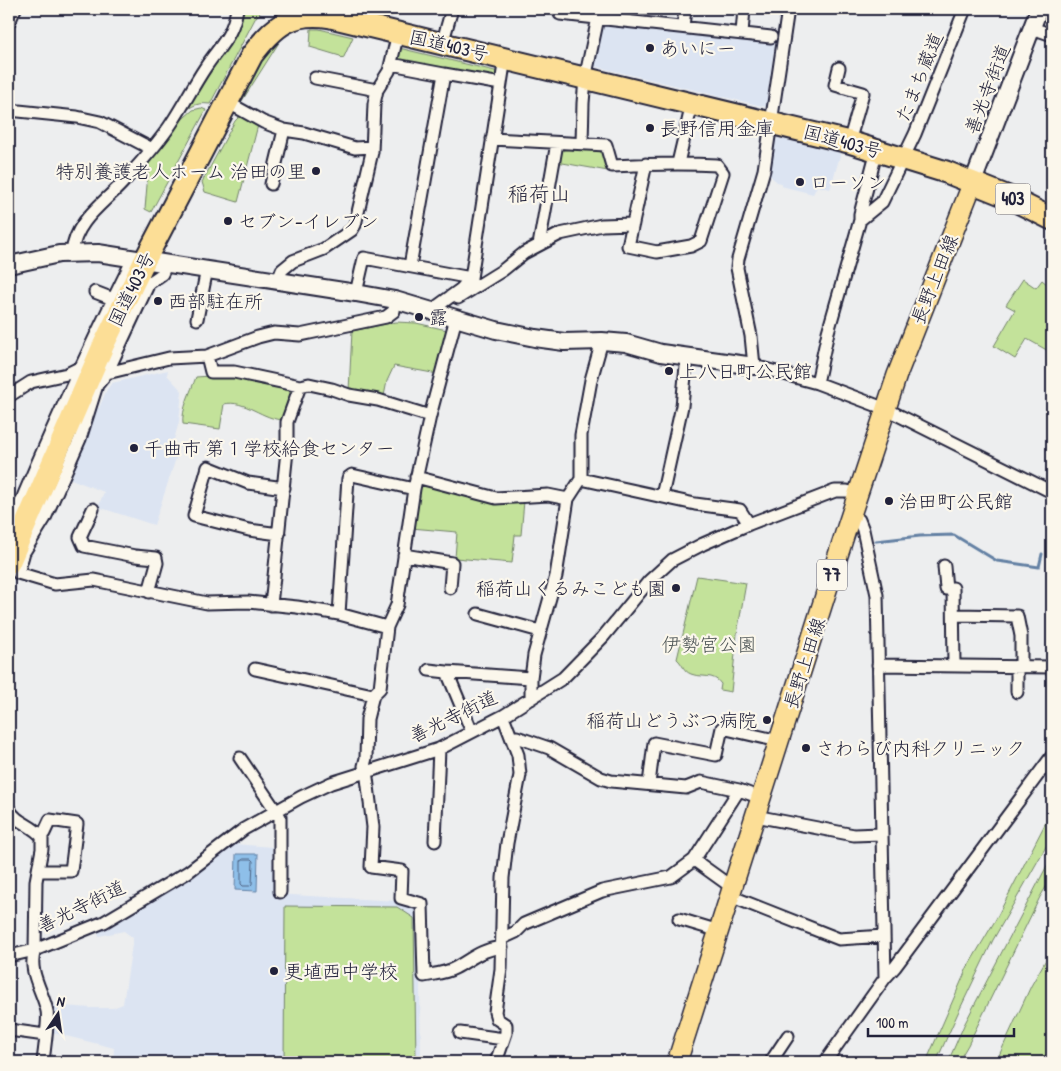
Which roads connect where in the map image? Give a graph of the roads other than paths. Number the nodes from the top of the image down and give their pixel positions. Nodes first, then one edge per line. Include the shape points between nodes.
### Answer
1 (15, 9) edge
2 (237, 9) edge
3 (452, 9) edge
4 (561, 9) edge
5 (685, 9) edge
6 (744, 9) edge
7 (788, 9) edge
8 (965, 9) edge
9 (1039, 9) edge
10 (626, 15) edge
11 (598, 18) junction
12 (9, 22) edge
13 (683, 27) junction
14 (1032, 28) junction
15 (398, 33) junction
16 (742, 33) junction
17 (1052, 35) edge
18 (771, 37) dead end
19 (442, 44) junction
20 (506, 58) junction
21 (391, 64) junction
22 (839, 68) dead end
23 (444, 74) junction
24 (315, 78) dead end
25 (585, 79) junction
26 (501, 84) junction
27 (377, 90) junction
28 (227, 102) junction
29 (692, 104) junction
30 (9, 110) edge
31 (772, 123) junction
32 (284, 130) junction
33 (492, 139) junction
34 (849, 142) junction
35 (557, 143) junction
36 (582, 143) junction
37 (372, 147) junction
38 (152, 149) junction
39 (877, 150) junction
40 (904, 157) junction
41 (678, 163) junction
42 (646, 164) junction
43 (973, 182) junction
44 (271, 184) dead end
45 (1052, 219) edge
46 (860, 220) junction
47 (633, 224) junction
48 (539, 245) junction
49 (72, 253) junction
50 (138, 262) junction
51 (167, 263) junction
52 (9, 265) edge
53 (410, 266) junction
54 (207, 269) junction
55 (471, 278) junction
56 (278, 280) junction
57 (95, 292) dead end
58 (356, 293) junction
59 (113, 299) junction
60 (395, 300) junction
61 (435, 311) junction
62 (456, 318) junction
63 (197, 319) dead end
64 (602, 341) junction
65 (207, 356) junction
66 (687, 356) junction
67 (754, 366) junction
68 (94, 370) junction
69 (817, 383) junction
70 (300, 386) junction
71 (9, 396) edge
72 (886, 409) junction
73 (430, 416) junction
74 (416, 477) junction
75 (581, 479) junction
76 (284, 488) junction
77 (414, 489) junction
78 (1052, 492) edge
79 (858, 494) junction
80 (662, 496) junction
81 (568, 499) junction
82 (93, 509) dead end
83 (851, 513) junction
84 (748, 524) junction
85 (278, 534) junction
86 (14, 552) edge
87 (404, 555) junction
88 (944, 566) dead end
89 (450, 588) dead end
90 (149, 592) junction
91 (271, 604) junction
92 (340, 614) junction
93 (478, 614) dead end
94 (954, 615) junction
95 (387, 627) junction
96 (540, 631) junction
97 (878, 665) junction
98 (954, 666) junction
99 (1019, 666) junction
100 (1052, 667) edge
101 (255, 669) dead end
102 (429, 670) dead end
103 (447, 672) junction
104 (531, 678) junction
105 (1017, 692) dead end
106 (373, 695) junction
107 (531, 699) junction
108 (503, 716) junction
109 (472, 732) junction
110 (512, 738) junction
111 (779, 741) junction
112 (439, 749) junction
113 (1052, 756) edge
114 (240, 758) dead end
115 (366, 772) junction
116 (649, 784) junction
117 (739, 790) junction
118 (761, 798) junction
119 (9, 809) edge
120 (275, 810) junction
121 (755, 816) junction
122 (881, 834) junction
123 (41, 835) junction
124 (435, 841) dead end
125 (694, 860) junction
126 (38, 871) junction
127 (732, 891) junction
128 (280, 892) dead end
129 (679, 920) dead end
130 (719, 931) junction
131 (884, 936) junction
132 (502, 942) junction
133 (35, 950) junction
134 (9, 956) edge
135 (885, 978) junction
136 (9, 1030) edge
137 (460, 1033) dead end
138 (45, 1036) junction
139 (788, 1036) dead end
140 (504, 1039) junction
141 (772, 1060) dead end
142 (43, 1062) edge
143 (496, 1062) edge
144 (677, 1062) edge
145 (826, 1062) edge

1 - 12 street
2 - 38 street via 227,40 204,69
3 - 19 street
4 - 11 street via 560,14
5 - 13 street
6 - 16 street
7 - 31 street
8 - 40 street, たまち蔵道
9 - 14 street, 善光寺街道
10 - 11 street
10 - 13 street
11 - 25 street
13 - 16 street
14 - 17 street
14 - 43 street, 善光寺街道
15 - 19 highway, 国道403号 / 403
15 - 21 street
15 - 28 highway, 国道403号 / 403 via 316,14 298,17 267,35 252,55
16 - 18 street
19 - 20 highway, 国道403号 / 403
20 - 25 highway, 国道403号 / 403
20 - 26 street
21 - 23 street
21 - 27 street
22 - 34 street via 836,85 862,93
23 - 26 street
23 - 53 street
24 - 27 street
25 - 29 highway, 国道403号 / 403
25 - 36 street
26 - 33 street
27 - 37 street
28 - 32 street
28 - 50 highway, 国道403号 / 403
29 - 31 highway, 国道403号 / 403
29 - 41 street
30 - 38 street via 100,122
31 - 34 highway, 国道403号 / 403
31 - 67 street via 764,170 737,268
32 - 37 street via 355,148
32 - 44 street
33 - 35 street
33 - 55 street
34 - 39 highway, 国道403号 / 403
35 - 36 street
35 - 48 street
36 - 42 street via 606,145 612,166
37 - 56 street via 352,230 324,250 293,261 282,270
38 - 49 street via 115,192 87,216 73,243
39 - 40 highway, 国道403号 / 403
39 - 46 street
40 - 43 highway, 国道403号 / 403
40 - 46 street, たまち蔵道 via 882,202
41 - 42 street
41 - 47 street via 717,165 723,173 701,241 657,252 628,246
42 - 47 street
43 - 45 highway, 国道403号 / 403
43 - 72 main road, 長野上田線 / 77
46 - 69 street
47 - 48 street via 602,225 560,234
48 - 61 street
49 - 50 street via 98,253
49 - 52 street
50 - 51 street
50 - 59 street
50 - 68 highway, 国道403号 / 403
51 - 54 street
51 - 68 street via 162,274 149,283
53 - 55 street
53 - 58 street via 364,258
54 - 56 street
54 - 63 street
55 - 61 street
56 - 58 street
57 - 59 street
58 - 60 street
59 - 68 street
60 - 61 street
60 - 65 street via 394,311 386,317 300,335 274,333
61 - 62 street
62 - 64 street via 535,338 564,342
62 - 73 street
64 - 66 street
64 - 75 street via 581,435
65 - 68 street via 169,358
65 - 70 street via 211,372 234,372
66 - 67 street
66 - 80 street via 682,406
67 - 69 street
68 - 71 street via 31,382
68 - 86 highway, 国道403号 / 403
69 - 72 street
70 - 73 street via 309,384 332,389
70 - 76 street via 287,422
72 - 78 street
72 - 79 main road, 長野上田線 / 77
73 - 74 street
74 - 77 street
74 - 81 street via 496,498 548,495
75 - 80 street
75 - 81 street
76 - 85 street
76 - 85 street via 248,483 208,467 194,516
77 - 87 street
77 - 92 street via 352,475 348,478
79 - 83 main road, 長野上田線 / 77
79 - 84 street, 善光寺街道 via 834,491
80 - 84 street via 740,510
81 - 96 street via 556,576
82 - 90 street via 80,537 84,546 156,558
83 - 97 street via 862,525 877,596
83 - 111 main road, 長野上田線 / 77
84 - 107 street, 善光寺街道 via 672,560 649,581 584,658 563,678
85 - 91 street
86 - 90 street via 55,584 94,580
87 - 89 street via 452,563
87 - 95 street via 396,606
88 - 94 street via 946,589 953,588
90 - 91 street via 207,603
91 - 92 street
92 - 95 street
93 - 96 street
94 - 98 street
94 - 99 street via 1017,616 1021,636
95 - 106 street via 380,688
96 - 104 street
97 - 98 street
97 - 122 street
98 - 99 street
99 - 100 street
99 - 105 street
101 - 106 street
102 - 103 street
103 - 104 street
103 - 109 street
104 - 107 street
106 - 115 street via 367,718
107 - 108 street, 善光寺街道
108 - 109 street, 善光寺街道
108 - 110 street
109 - 112 street, 善光寺街道
110 - 116 street via 549,748 601,778
110 - 132 street via 520,775 503,878
111 - 116 street via 722,728 716,756 654,743
111 - 118 main road, 長野上田線 / 77
112 - 115 street, 善光寺街道
112 - 124 street
113 - 135 street
114 - 120 street
115 - 120 street, 善光寺街道 via 331,783
115 - 132 street via 373,827 371,867 402,871 401,898 422,904 424,976 454,969
116 - 117 street via 686,788 701,782
117 - 118 street
117 - 125 street
118 - 121 main road, 長野上田線 / 77
119 - 123 street via 18,821
120 - 128 street via 280,817
120 - 133 street, 善光寺街道 via 244,829 188,872 104,922
121 - 122 street via 854,835
121 - 127 main road, 長野上田線 / 77
122 - 131 street
123 - 126 street
123 - 126 street via 50,820 77,824 71,871
125 - 127 street
125 - 132 street via 671,877 602,891 524,924
126 - 133 street
127 - 130 main road, 長野上田線 / 77
127 - 131 street via 839,939
129 - 130 street
130 - 144 main road, 長野上田線 / 77
131 - 135 street
132 - 140 street via 495,1012 497,1019 506,1025
133 - 134 street, 善光寺街道
133 - 138 street via 32,958 37,985 47,1012
135 - 145 street
136 - 138 street
137 - 140 street
138 - 142 street
139 - 141 street
140 - 143 street

